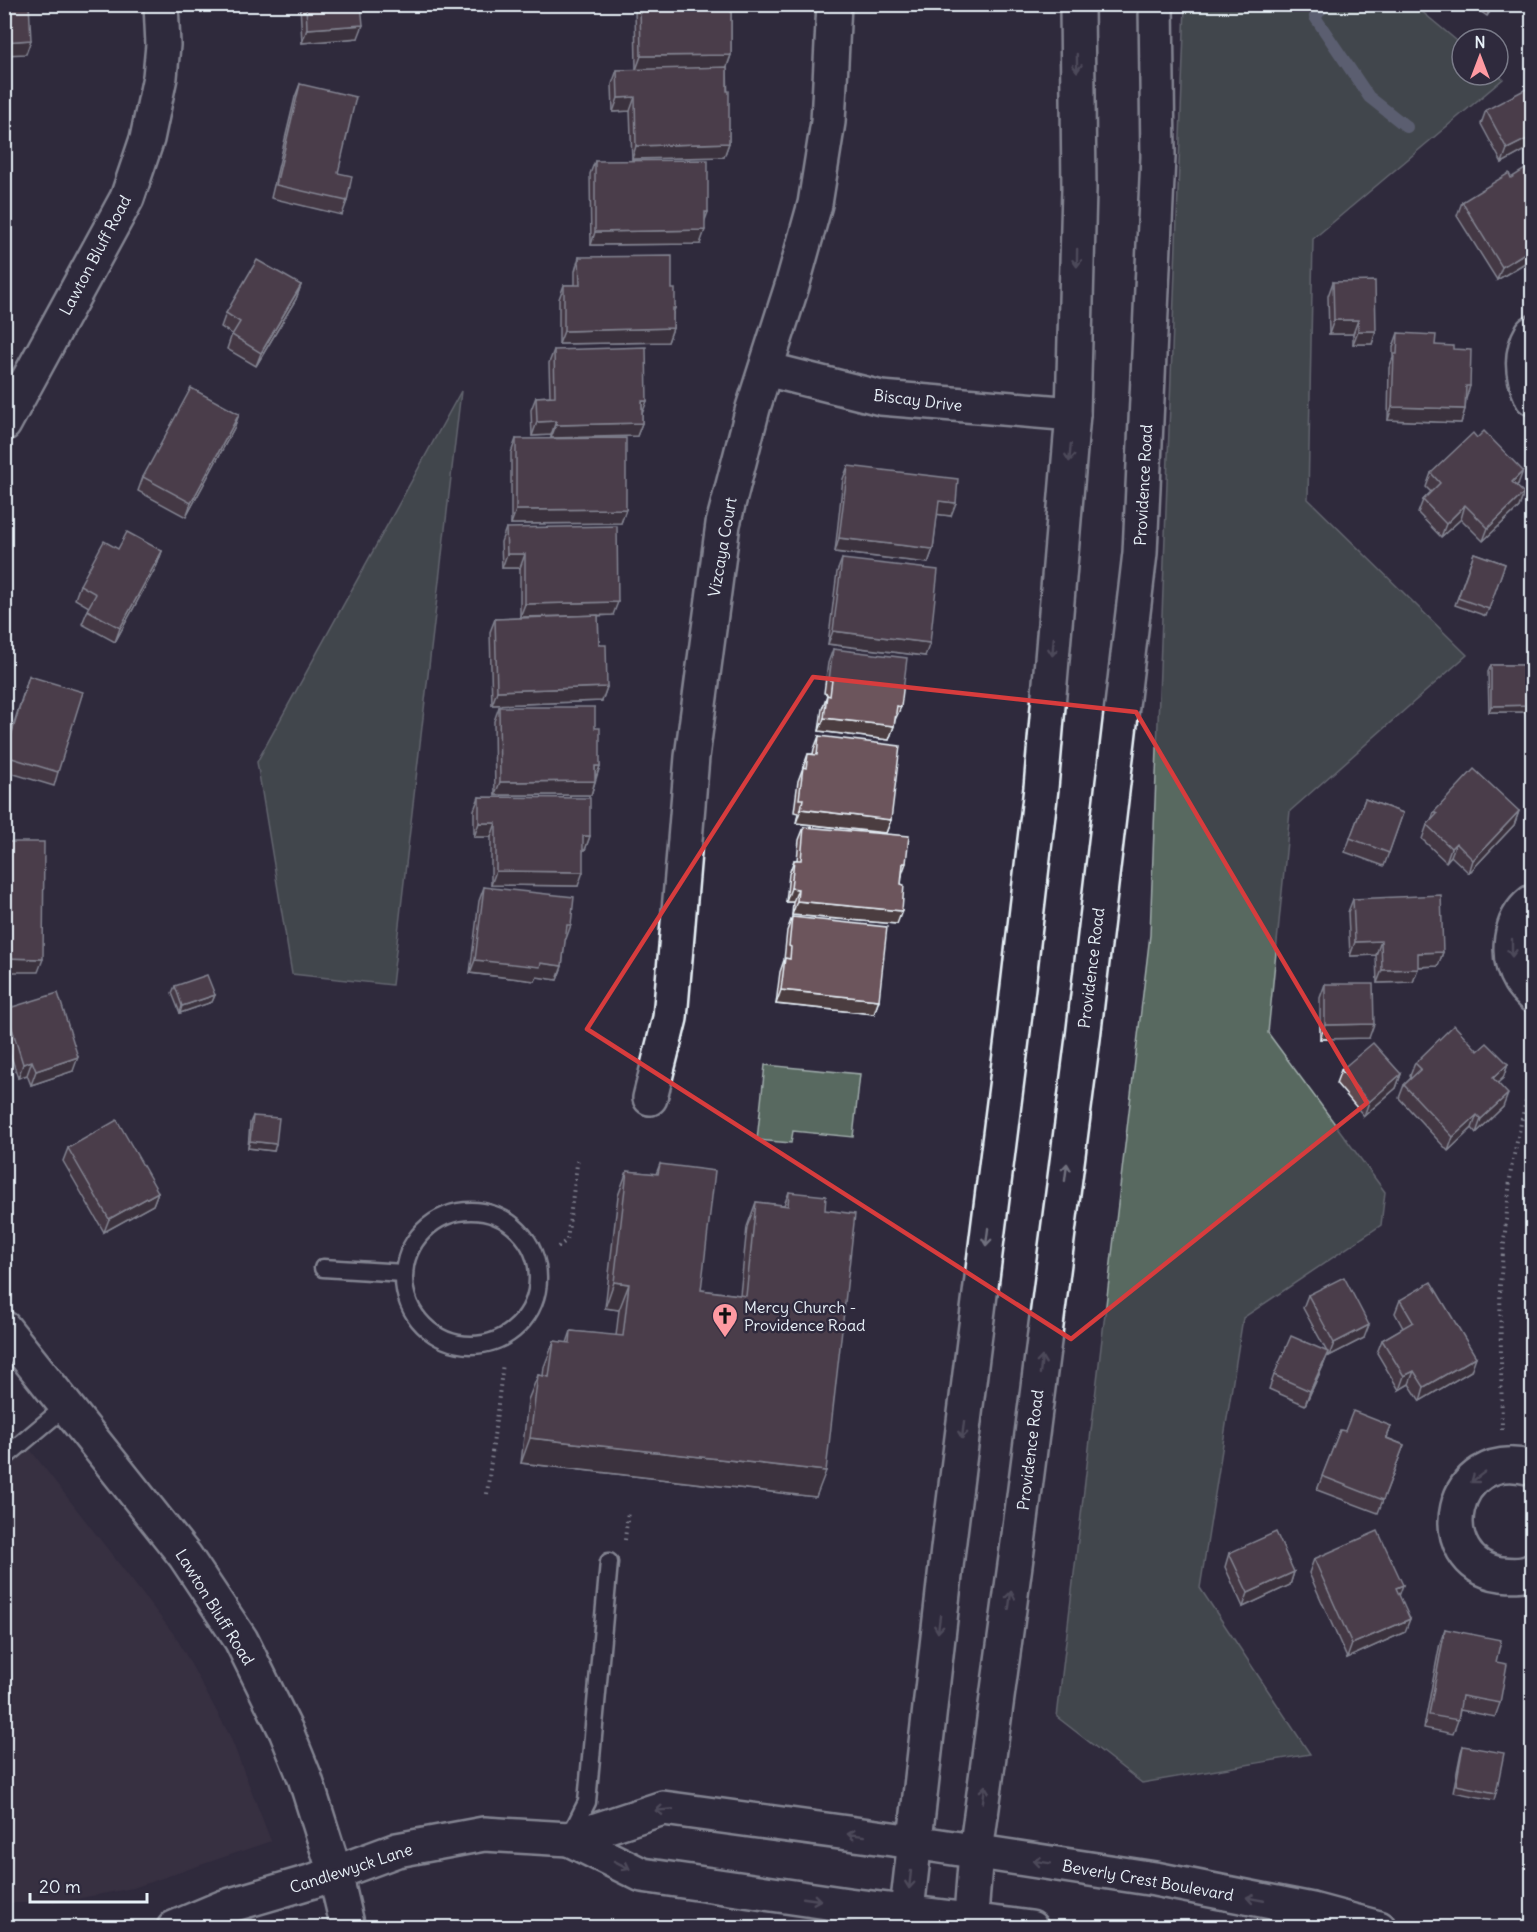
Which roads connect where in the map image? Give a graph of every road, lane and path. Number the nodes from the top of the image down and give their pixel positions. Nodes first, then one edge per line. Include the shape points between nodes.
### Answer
1 (161, 4) edge
2 (834, 4) edge
3 (1077, 4) edge
4 (1156, 4) edge
5 (1533, 333) edge
6 (766, 369) junction
7 (1533, 399) edge
8 (1073, 414) junction
9 (4, 424) edge
10 (1533, 902) edge
11 (1533, 995) edge
12 (1533, 1073) edge
13 (650, 1098) dead end
14 (578, 1157) dead end
15 (558, 1247) dead end
16 (323, 1268) dead end
17 (403, 1273) junction
18 (4, 1328) edge
19 (503, 1363) dead end
20 (66, 1406) junction
21 (1502, 1433) dead end
22 (4, 1458) edge
23 (1533, 1468) edge
24 (487, 1494) dead end
25 (609, 1562) dead end
26 (1533, 1571) edge
27 (569, 1839) junction
28 (914, 1842) junction
29 (976, 1852) junction
30 (335, 1873) junction
31 (906, 1920) edge
32 (970, 1924) edge
33 (174, 1928) edge
34 (348, 1928) edge
35 (1031, 1928) edge
36 (1379, 1928) edge

1 - 9 street, Lawton Bluff Road via 160,77 147,139 127,198
2 - 6 street, Vizcaya Court via 828,122 815,204
3 -> 8 street
29 -> 4 street, Providence Road via 1083,1038 1140,553 1158,157
5 - 7 street via 1522,362
6 - 8 street, Biscay Drive via 881,398
6 - 13 street, Vizcaya Court via 723,524 692,757 670,1018
8 -> 28 street via 1041,788
10 -> 11 street via 1516,922 1511,943 1512,963 1520,982
12 - 21 path via 1511,1169 1500,1285
14 - 15 path via 567,1240
16 - 17 lane
17 - 17 lane via 408,1252 420,1233 438,1219 458,1211 481,1211 503,1218 520,1231 533,1250 538,1271 537,1293 528,1314 513,1330 494,1341 472,1345 450,1342 430,1332 415,1316 406,1295
18 - 20 street, Lawton Bluff Road
19 - 24 path
20 - 22 lane
20 - 30 street, Lawton Bluff Road via 185,1556 240,1640 286,1731
23 -> 26 street via 1496,1467 1480,1474 1467,1486 1455,1518 1465,1552 1478,1565 1494,1573 1511,1575
25 - 27 lane via 587,1802
28 -> 27 street, Candlewyck Lane via 663,1808
27 - 30 street, Candlewyck Lane via 484,1834 397,1850
27 -> 31 street, Candlewyck Lane via 642,1875
28 - 29 street, Beverly Crest Boulevard
28 -> 31 street
29 - 32 street, Providence Road
36 -> 29 street, Beverly Crest Boulevard via 1312,1910 1166,1882
30 - 33 street, Candlewyck Lane via 224,1907
30 - 34 street, Lawton Bluff Road
31 - 32 street
32 - 35 street

